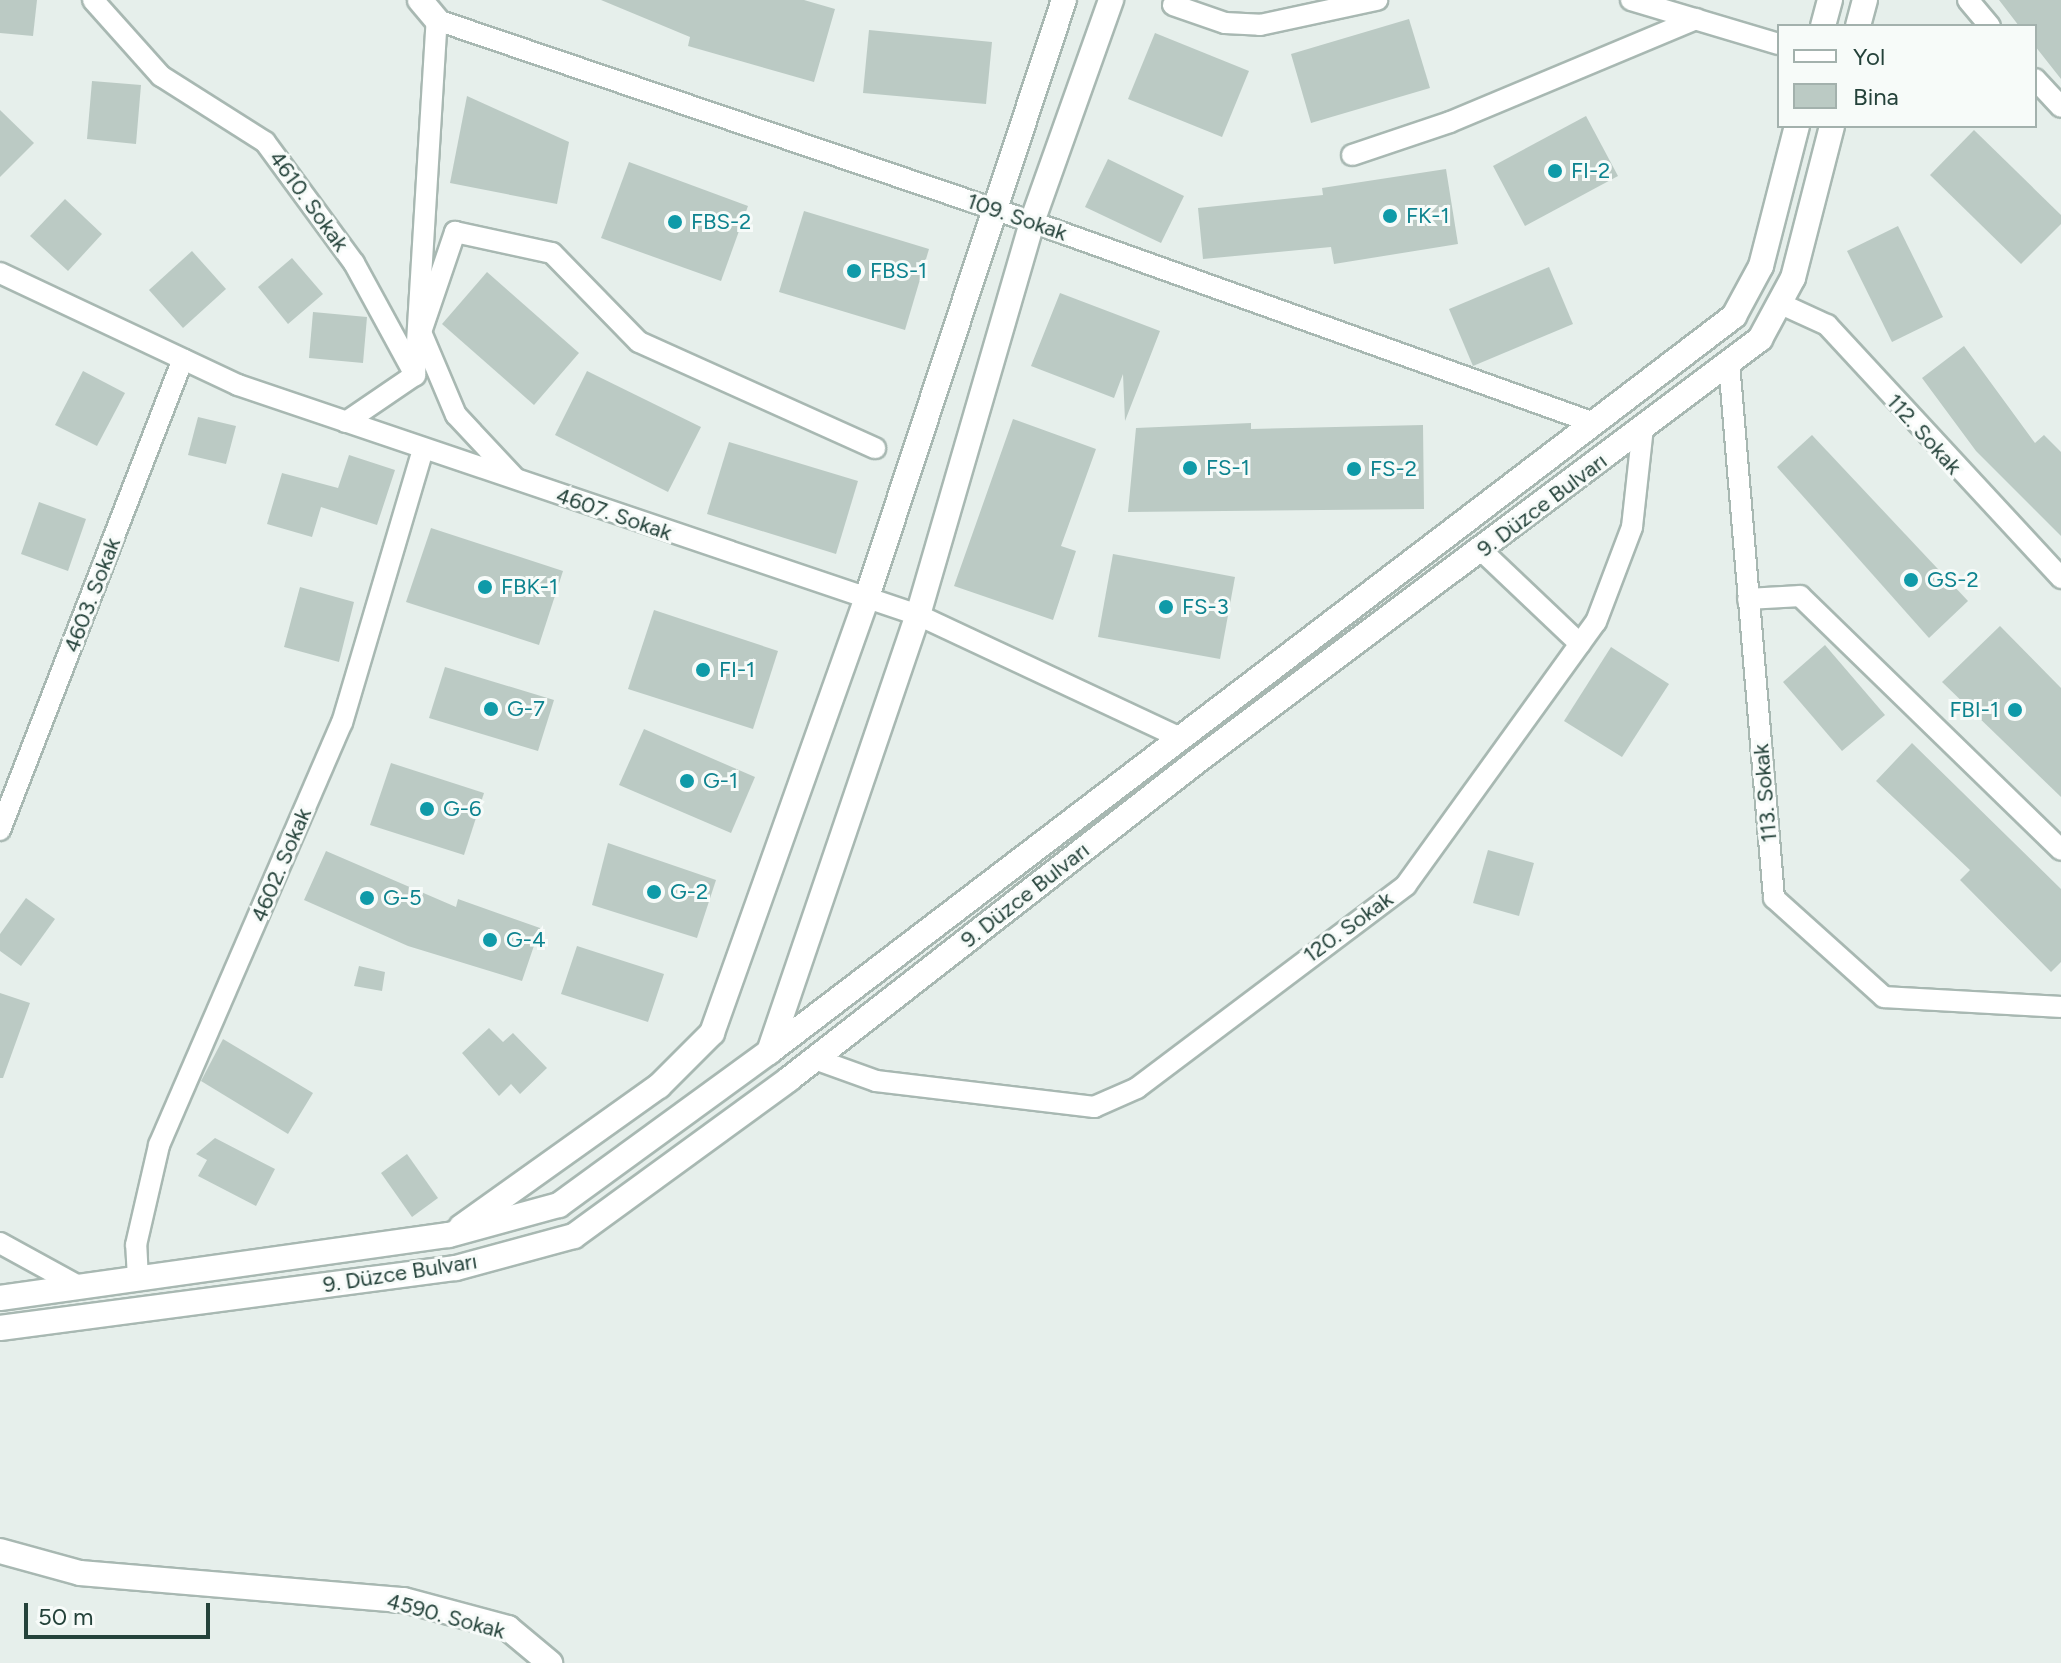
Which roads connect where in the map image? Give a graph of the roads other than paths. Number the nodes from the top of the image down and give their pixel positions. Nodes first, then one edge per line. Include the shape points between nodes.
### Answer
1 (93, 0) edge
2 (420, 0) edge
3 (1064, 0) edge
4 (1111, 0) edge
5 (1377, 0) edge
6 (1631, 0) edge
7 (1830, 0) edge
8 (1865, 0) edge
9 (1173, 5) dead end
10 (1696, 19) junction
11 (437, 20) junction
12 (1824, 24) edge
13 (1859, 24) edge
14 (1777, 43) edge
15 (2037, 81) edge
16 (2061, 107) edge
17 (1796, 128) edge
18 (1831, 128) edge
19 (1352, 155) dead end
20 (992, 208) junction
21 (1032, 222) junction
22 (0, 273) edge
23 (1779, 303) junction
24 (421, 332) junction
25 (183, 359) junction
26 (1729, 363) junction
27 (415, 375) junction
28 (346, 422) junction
29 (1594, 423) junction
30 (1643, 428) junction
31 (875, 448) dead end
32 (423, 449) junction
33 (517, 481) junction
34 (1482, 551) junction
35 (2061, 578) edge
36 (1748, 599) junction
37 (866, 600) junction
38 (918, 615) junction
39 (1580, 644) junction
40 (1178, 737) junction
41 (0, 830) edge
42 (2061, 850) edge
43 (2061, 1007) edge
44 (769, 1052) junction
45 (815, 1059) junction
46 (449, 1235) junction
47 (0, 1243) edge
48 (138, 1279) junction
49 (80, 1287) junction
50 (0, 1298) edge
51 (0, 1328) edge
52 (0, 1551) edge
53 (550, 1663) edge

1 - 27 street, 4610. Sokak via 161,76 265,142 354,263
2 - 11 main road
3 - 20 main road
4 - 21 main road
5 - 9 street via 1260,25 1225,23
6 - 10 street
7 - 12 main road
8 - 13 main road
10 - 14 street
10 - 19 street via 1450,122
11 - 20 street, 109. Sokak
11 - 24 street
15 - 16 street
17 - 29 main road, 9. Düzce Bulvarı via 1761,266 1734,316
18 - 23 main road, 9. Düzce Bulvarı via 1793,278
20 - 21 street, 109. Sokak
20 - 37 main road
21 - 29 street, 109. Sokak
21 - 38 main road
22 - 25 street, 4607. Sokak
23 - 26 main road, 9. Düzce Bulvarı via 1760,339
23 - 35 street, 112. Sokak via 1827,325
24 - 27 street
24 - 31 street via 455,232 552,253 639,342
24 - 33 street via 456,415
25 - 28 street, 4607. Sokak
25 - 41 street, 4603. Sokak
26 - 30 main road, 9. Düzce Bulvarı
26 - 36 street, 113. Sokak
27 - 28 street
28 - 32 street, 4607. Sokak
29 - 40 main road, 9. Düzce Bulvarı
30 - 34 main road, 9. Düzce Bulvarı
30 - 39 street, 120. Sokak via 1632,527 1596,622
32 - 33 street, 4607. Sokak
32 - 48 street, 4602. Sokak via 342,723 159,1145 136,1245
33 - 37 street, 4607. Sokak
34 - 39 street
34 - 45 main road, 9. Düzce Bulvarı via 1197,761
36 - 42 street via 1800,596
36 - 43 street, 113. Sokak via 1774,898 1884,997
37 - 38 street, 4607. Sokak
37 - 46 main road via 712,1033 659,1086
38 - 40 street, 4607. Sokak
38 - 44 main road
39 - 45 street, 120. Sokak via 1406,885 1137,1088 1094,1107 1032,1104 876,1081
40 - 44 main road, 9. Düzce Bulvarı
44 - 46 main road, 9. Düzce Bulvarı via 559,1205
45 - 51 main road, 9. Düzce Bulvarı via 574,1236 456,1268
46 - 48 main road, 9. Düzce Bulvarı
47 - 49 street
48 - 49 main road, 9. Düzce Bulvarı
49 - 50 main road, 9. Düzce Bulvarı
52 - 53 main road, 4590. Sokak via 80,1573 404,1600 508,1628

